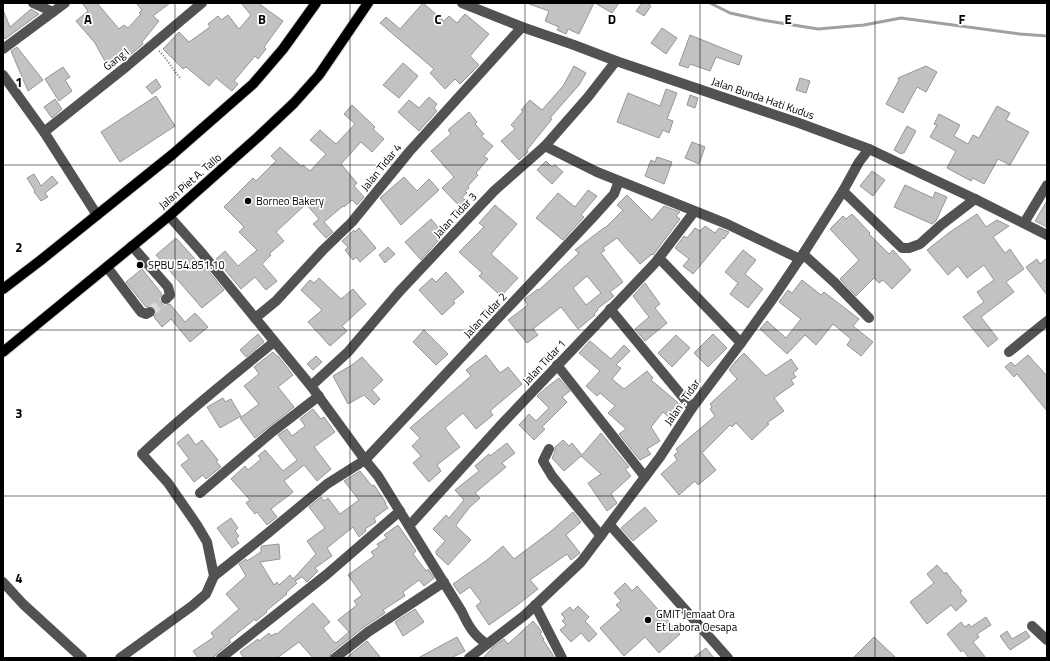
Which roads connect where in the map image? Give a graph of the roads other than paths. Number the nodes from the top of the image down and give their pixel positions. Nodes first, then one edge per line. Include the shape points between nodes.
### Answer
1 (33, 3) edge
2 (65, 3) edge
3 (202, 3) edge
4 (316, 3) edge
5 (368, 3) edge
6 (462, 3) edge
7 (53, 12) junction
8 (522, 27) junction
9 (3, 50) edge
10 (616, 61) junction
11 (3, 75) edge
12 (44, 132) junction
13 (545, 146) junction
14 (869, 149) junction
15 (619, 181) junction
16 (1047, 185) edge
17 (843, 191) junction
18 (975, 199) junction
19 (694, 212) junction
20 (97, 215) junction
21 (169, 216) junction
22 (1024, 223) junction
23 (1047, 235) edge
24 (132, 246) junction
25 (801, 256) junction
26 (659, 258) junction
27 (107, 267) junction
28 (3, 289) edge
29 (166, 299) dead end
30 (610, 309) junction
31 (150, 312) dead end
32 (255, 318) junction
33 (869, 318) dead end
34 (1047, 321) edge
35 (274, 342) junction
36 (741, 343) junction
37 (3, 352) edge
38 (1009, 352) dead end
39 (557, 365) junction
40 (311, 386) junction
41 (319, 396) junction
42 (692, 408) junction
43 (549, 450) dead end
44 (365, 460) junction
45 (645, 476) junction
46 (200, 493) dead end
47 (400, 511) junction
48 (610, 525) junction
49 (409, 526) junction
50 (601, 536) junction
51 (214, 576) junction
52 (3, 582) edge
53 (444, 582) junction
54 (535, 605) junction
55 (1032, 626) dead end
56 (1047, 640) edge
57 (487, 644) junction
58 (82, 658) edge
59 (120, 658) edge
60 (221, 658) edge
61 (335, 658) edge
62 (469, 658) edge
63 (562, 658) edge
64 (728, 658) edge

1 - 7 street
2 - 7 street
3 - 12 street, Gang I
4 - 20 main road via 283,50 253,84 219,116
5 - 21 main road, Jalan Piet A. Tallo via 319,75 299,97
6 - 8 street, Jalan Bunda Hati Kudus
7 - 9 street
8 - 10 street, Jalan Bunda Hati Kudus
8 - 32 street, Jalan Tidar 4 via 409,152 352,222 276,301
10 - 13 street, Jalan Tidar 3
10 - 14 street, Jalan Bunda Hati Kudus
11 - 12 street
12 - 20 street
13 - 15 street
13 - 40 street, Jalan Tidar 3 via 488,196 399,292 348,352
14 - 17 street, Jalan . Tidar
14 - 18 street, Jalan Bunda Hati Kudus
15 - 19 street
15 - 44 street, Jalan Tidar 2 via 614,194 595,215
16 - 22 street
17 - 18 street via 902,248 920,244
17 - 25 street, Jalan . Tidar
18 - 22 street, Jalan Bunda Hati Kudus
19 - 25 street
19 - 26 street, Jalan Tidar 1
20 - 28 main road
21 - 24 main road, Jalan Piet A. Tallo
21 - 32 street
22 - 23 street, Jalan Bunda Hati Kudus
24 - 27 main road, Jalan Piet A. Tallo
24 - 29 street via 168,287 170,295
25 - 33 street via 834,282
25 - 36 street, Jalan . Tidar
26 - 30 street, Jalan Tidar 1
26 - 36 street
27 - 31 street via 141,312
27 - 37 main road, Jalan Piet A. Tallo
30 - 39 street, Jalan Tidar 1
30 - 42 street
32 - 35 street
34 - 38 street
35 - 40 street
35 - 51 street via 142,454 168,484 197,525 207,542
36 - 42 street, Jalan . Tidar
39 - 45 street
39 - 49 street, Jalan Tidar 1
40 - 41 street
41 - 44 street
41 - 46 street
42 - 45 street, Jalan . Tidar
43 - 50 street via 543,461 552,476
44 - 47 street
44 - 51 street, Jalan Tidar 2 via 327,484
45 - 48 street, Jalan . Tidar
47 - 49 street
47 - 60 street via 326,575
48 - 50 street, Jalan . Tidar
48 - 64 street
49 - 53 street
50 - 54 street, Jalan . Tidar via 581,562
51 - 59 street via 206,594
52 - 58 street
53 - 57 street via 477,637
53 - 61 street via 368,632
54 - 57 street, Jalan . Tidar
54 - 63 street
55 - 56 street
57 - 62 street, Jalan . Tidar

